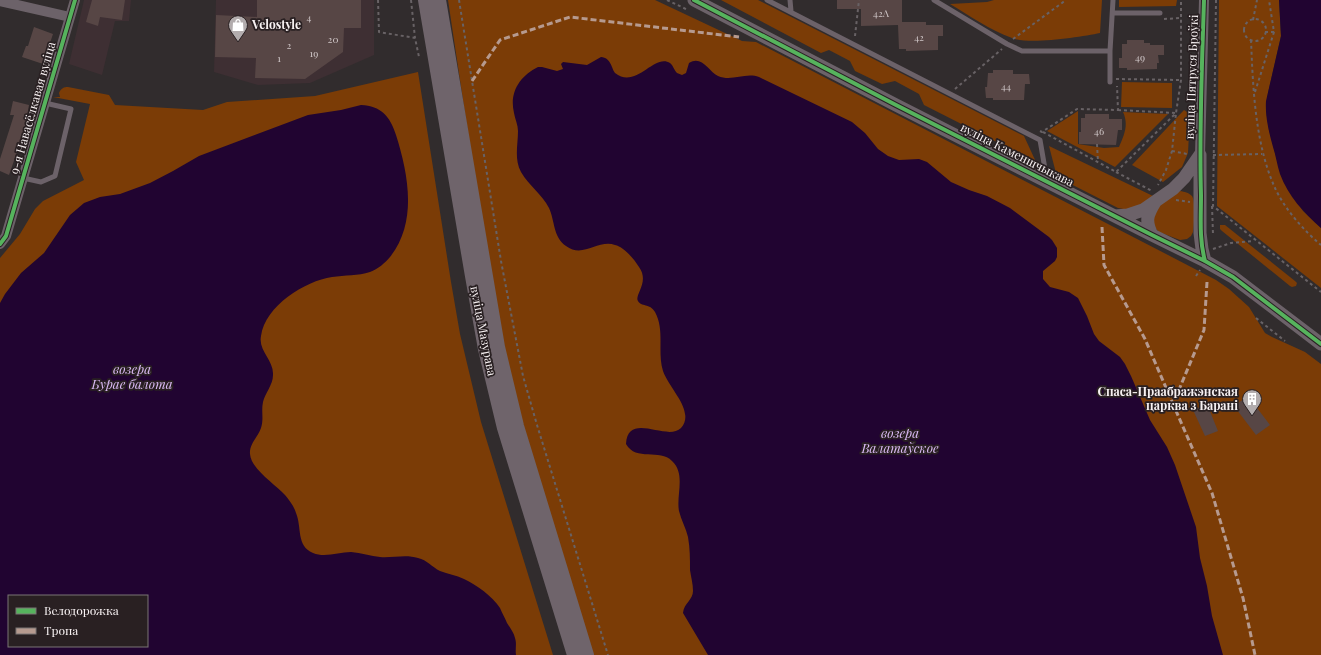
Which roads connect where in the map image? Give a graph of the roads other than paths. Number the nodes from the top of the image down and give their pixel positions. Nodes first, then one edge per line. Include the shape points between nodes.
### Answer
1 (75, 0) edge
2 (425, 0) edge
3 (439, 0) edge
4 (694, 0) edge
5 (767, 0) edge
6 (790, 0) edge
7 (934, 0) edge
8 (1113, 0) edge
9 (1204, 0) edge
10 (0, 1) edge
11 (791, 11) junction
12 (1113, 13) junction
13 (1160, 13) dead end
14 (70, 18) junction
15 (1110, 51) junction
16 (1110, 82) dead end
17 (45, 103) junction
18 (1196, 155) junction
19 (23, 178) junction
20 (1043, 180) junction
21 (1174, 194) junction
22 (1155, 196) junction
23 (1197, 201) junction
24 (1115, 216) junction
25 (1200, 233) junction
26 (1152, 235) junction
27 (0, 244) edge
28 (1178, 248) junction
29 (1203, 265) junction
30 (1321, 344) edge
31 (574, 655) edge
32 (587, 655) edge

1 - 14 street, 9-я Навасёлкавая вуліца
2 - 31 main road, вуліца Мазурава via 485,349 504,428
3 - 32 main road, вуліца Мазурава via 498,347 517,426
4 - 20 street, вуліца Каменшчыкава
5 - 11 lane
6 - 11 lane
7 - 15 lane via 1022,51
8 - 12 lane
9 - 18 street, вуліца Пятруся Броўкі
10 - 14 street
11 - 20 lane via 1040,140 1045,169
12 - 13 lane
12 - 15 lane
14 - 17 street, 9-я Навасёлкавая вуліца
15 - 16 lane
17 - 19 street, 9-я Навасёлкавая вуліца
17 - 19 lane via 71,109 55,176 41,182
18 - 21 street
18 - 23 street
19 - 27 street, 9-я Навасёлкавая вуліца via 6,236
20 - 24 street, вуліца Каменшчыкава
21 - 22 street
21 - 23 street via 1182,187 1191,189 1197,193
22 - 24 street via 1143,210
22 - 26 street via 1147,219
23 - 25 street
24 - 26 street, вуліца Каменшчыкава
25 - 28 street via 1196,242
25 - 29 street
26 - 28 street, вуліца Каменшчыкава
28 - 29 street, вуліца Каменшчыкава
29 - 30 street, вуліца Каменшчыкава via 1233,277

